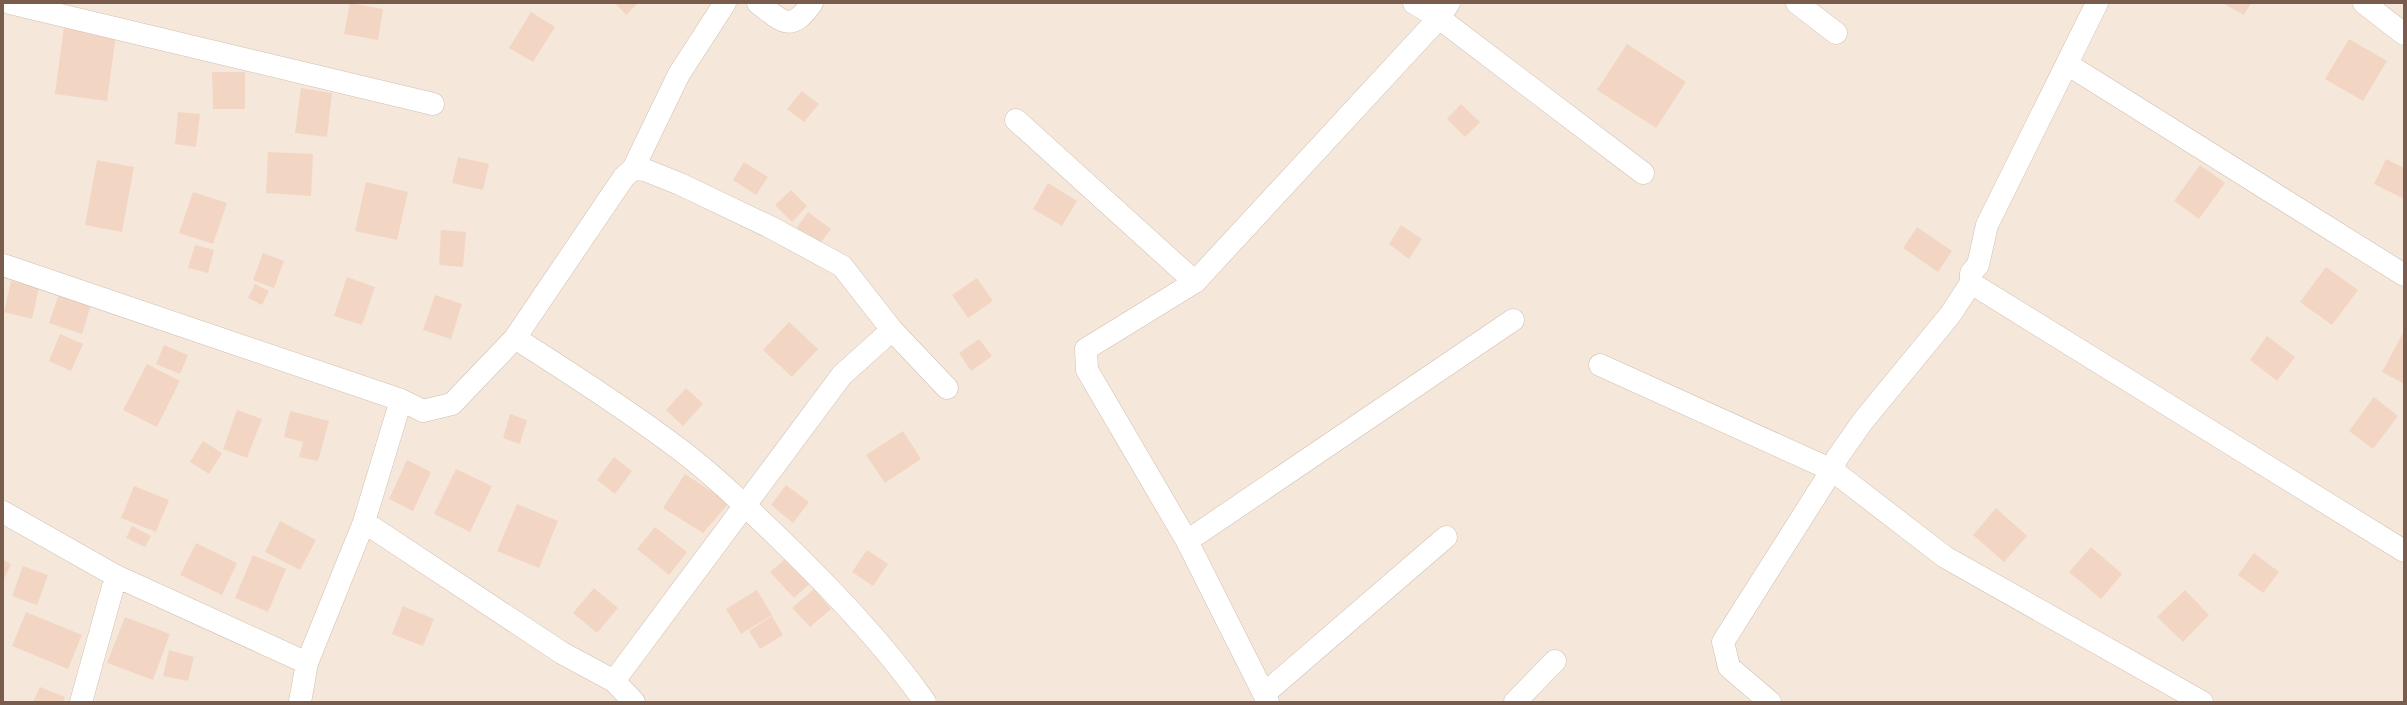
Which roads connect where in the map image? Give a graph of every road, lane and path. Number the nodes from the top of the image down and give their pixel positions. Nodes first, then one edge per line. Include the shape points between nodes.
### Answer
1 (10, 3) edge
2 (725, 3) edge
3 (758, 3) edge
4 (812, 3) edge
5 (1414, 3) edge
6 (1797, 3) edge
7 (2097, 3) edge
8 (2364, 3) edge
9 (1444, 10) edge
10 (1836, 33) dead end
11 (2404, 34) edge
12 (2067, 64) junction
13 (433, 104) dead end
14 (1016, 120) dead end
15 (633, 169) junction
16 (1643, 173) dead end
17 (3, 265) edge
18 (2404, 275) edge
19 (1195, 282) junction
20 (1970, 283) junction
21 (1513, 320) dead end
22 (892, 330) junction
23 (515, 338) junction
24 (1600, 365) dead end
25 (947, 388) dead end
26 (401, 400) junction
27 (1832, 470) junction
28 (746, 506) junction
29 (3, 512) edge
30 (364, 522) junction
31 (1446, 537) dead end
32 (1187, 541) junction
33 (2404, 551) edge
34 (116, 576) junction
35 (1555, 661) dead end
36 (307, 663) junction
37 (614, 681) junction
38 (1266, 698) edge
39 (81, 702) edge
40 (300, 702) edge
41 (634, 702) edge
42 (925, 702) edge
43 (1515, 702) edge
44 (1770, 702) edge
45 (2202, 702) edge

1 - 13 street
2 - 15 street via 679,74
3 - 4 street via 784,22 791,23
5 - 9 street
6 - 10 street
7 - 12 street
8 - 11 street
9 - 16 street
9 - 19 street
12 - 18 street
12 - 20 street via 1987,225 1978,265 1971,274
14 - 19 street
15 - 22 street via 646,170 680,184 772,228 842,266
15 - 23 street via 624,177
17 - 26 street
19 - 32 street via 1086,348 1086,370
20 - 27 street via 1950,315 1863,421 1837,458
20 - 33 street
21 - 32 street
22 - 25 street
22 - 28 street via 842,375
23 - 26 street via 452,404 423,411
23 - 28 street via 591,387 687,455
24 - 27 street
26 - 30 street
27 - 44 street via 1723,642 1729,667
27 - 45 street via 1945,557
28 - 37 street
28 - 42 street via 877,639
29 - 34 street
30 - 36 street
30 - 37 street via 562,653
31 - 38 street
32 - 38 street
34 - 36 street
34 - 39 street
35 - 43 street
36 - 40 street
37 - 41 street

